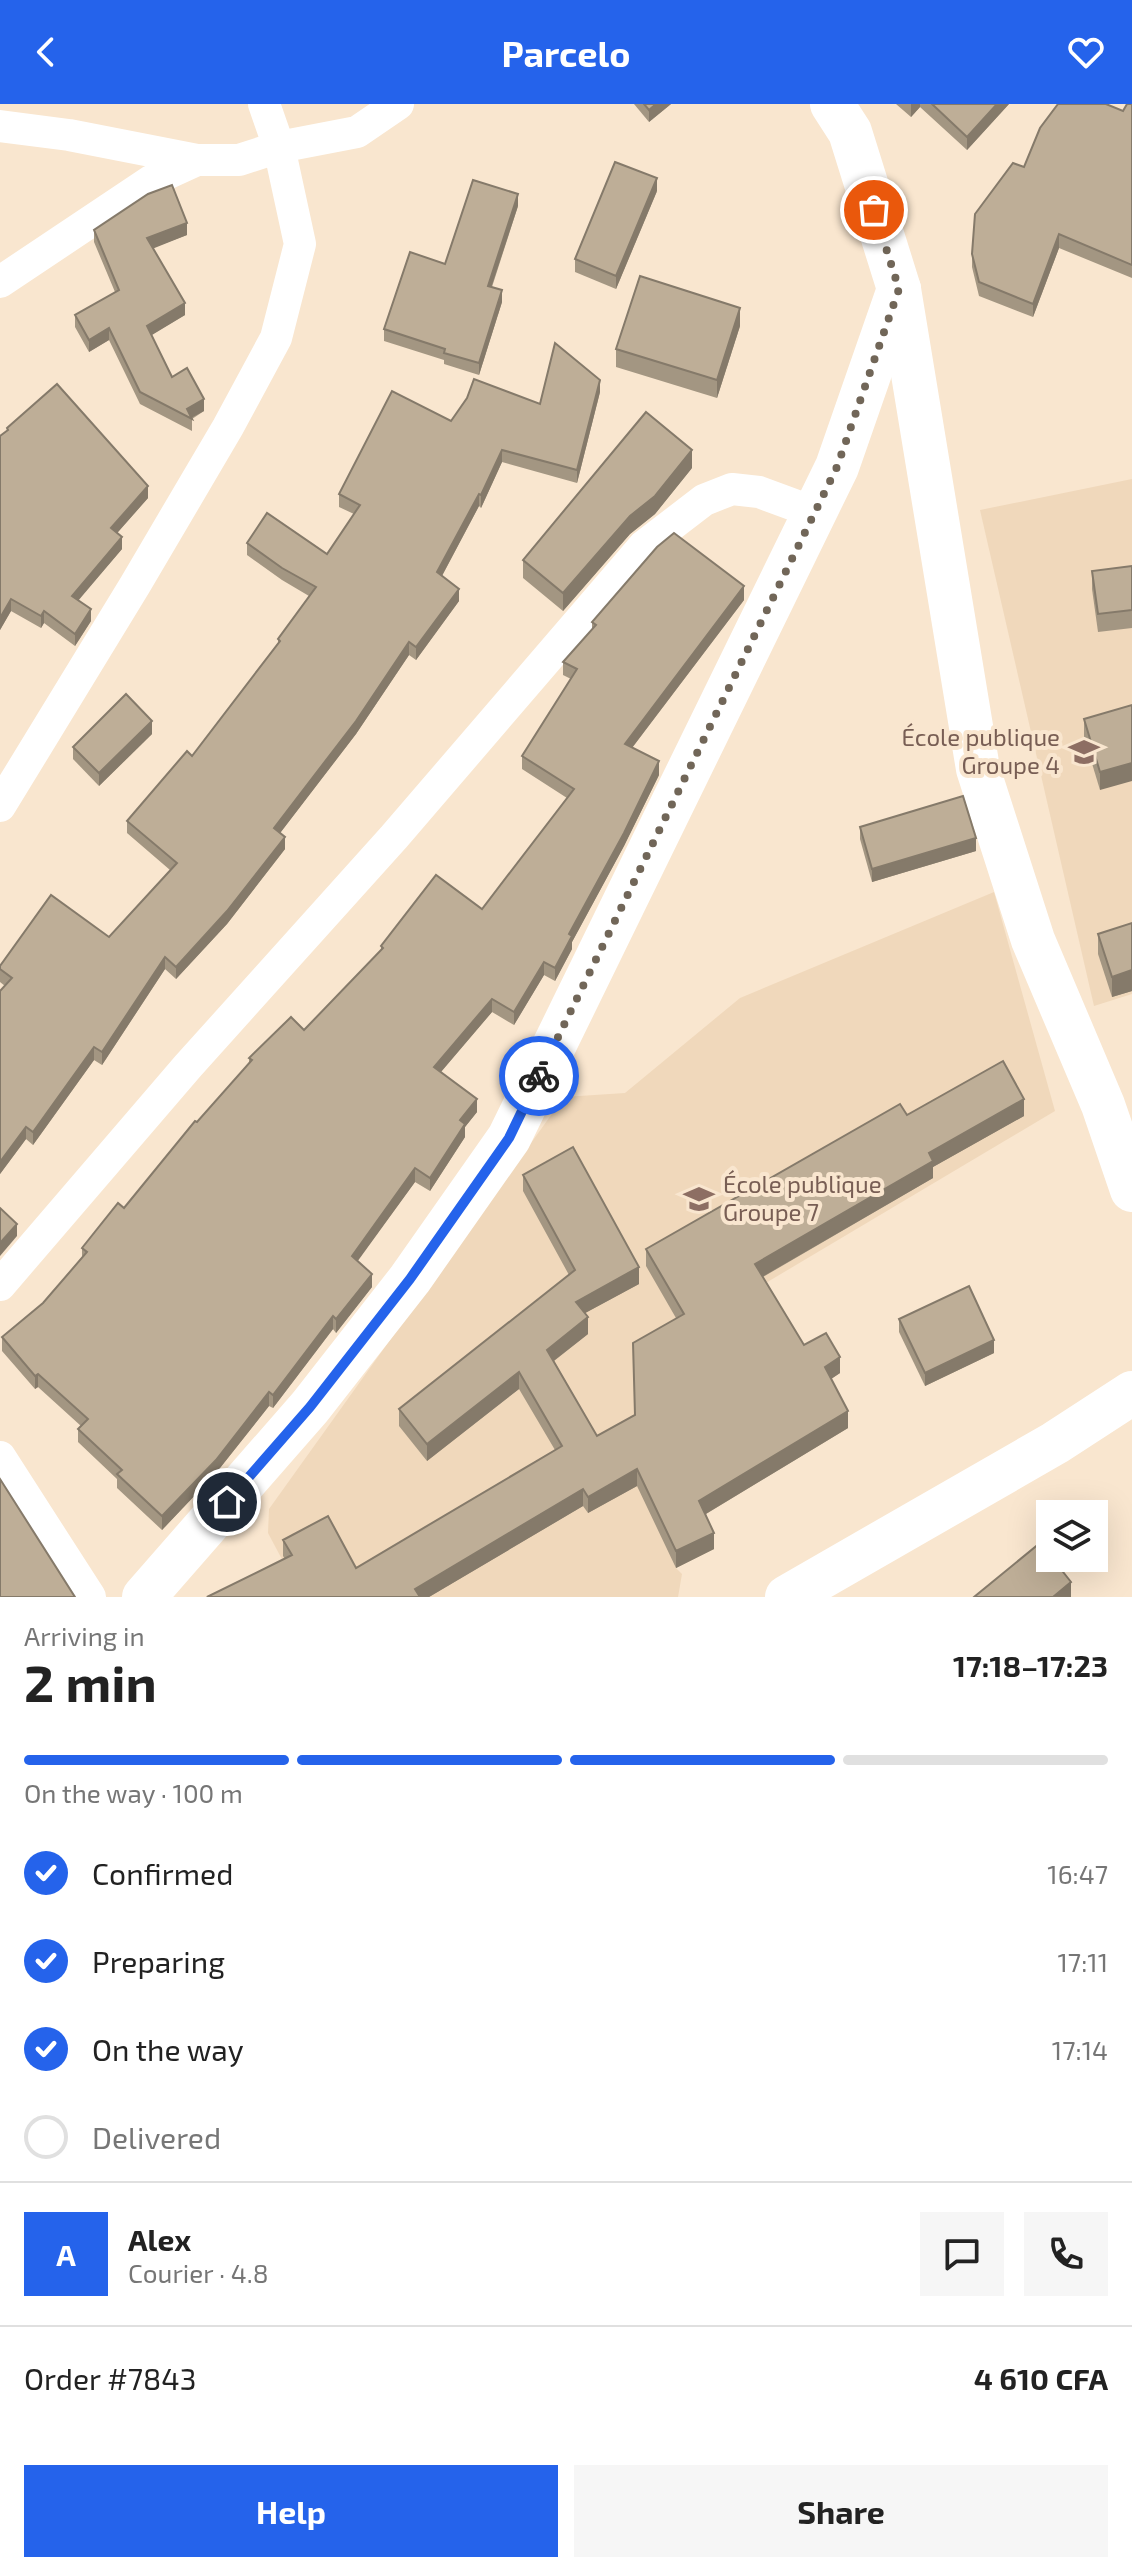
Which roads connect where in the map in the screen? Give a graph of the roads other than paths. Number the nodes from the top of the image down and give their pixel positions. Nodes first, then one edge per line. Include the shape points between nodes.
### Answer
1 (264, 104) edge
2 (398, 104) edge
3 (832, 104) edge
4 (0, 126) edge
5 (279, 147) junction
6 (197, 160) junction
7 (0, 282) edge
8 (899, 289) junction
9 (816, 513) junction
10 (0, 806) edge
11 (1132, 1190) edge
12 (0, 1285) edge
13 (1132, 1393) edge
14 (0, 1457) edge
15 (90, 1597) edge
16 (144, 1597) edge
17 (787, 1597) edge

1 - 5 street
2 - 5 street via 357,132
3 - 8 street via 850,132
4 - 6 street
5 - 6 street via 239,160
5 - 10 street via 300,244 276,338 135,585
6 - 7 street via 151,181
8 - 9 street
8 - 11 street via 978,769 1033,940 1103,1105
9 - 12 street via 759,492 732,489 704,500 644,546
9 - 16 street via 509,1138 410,1279 310,1407
13 - 17 street
14 - 15 street

